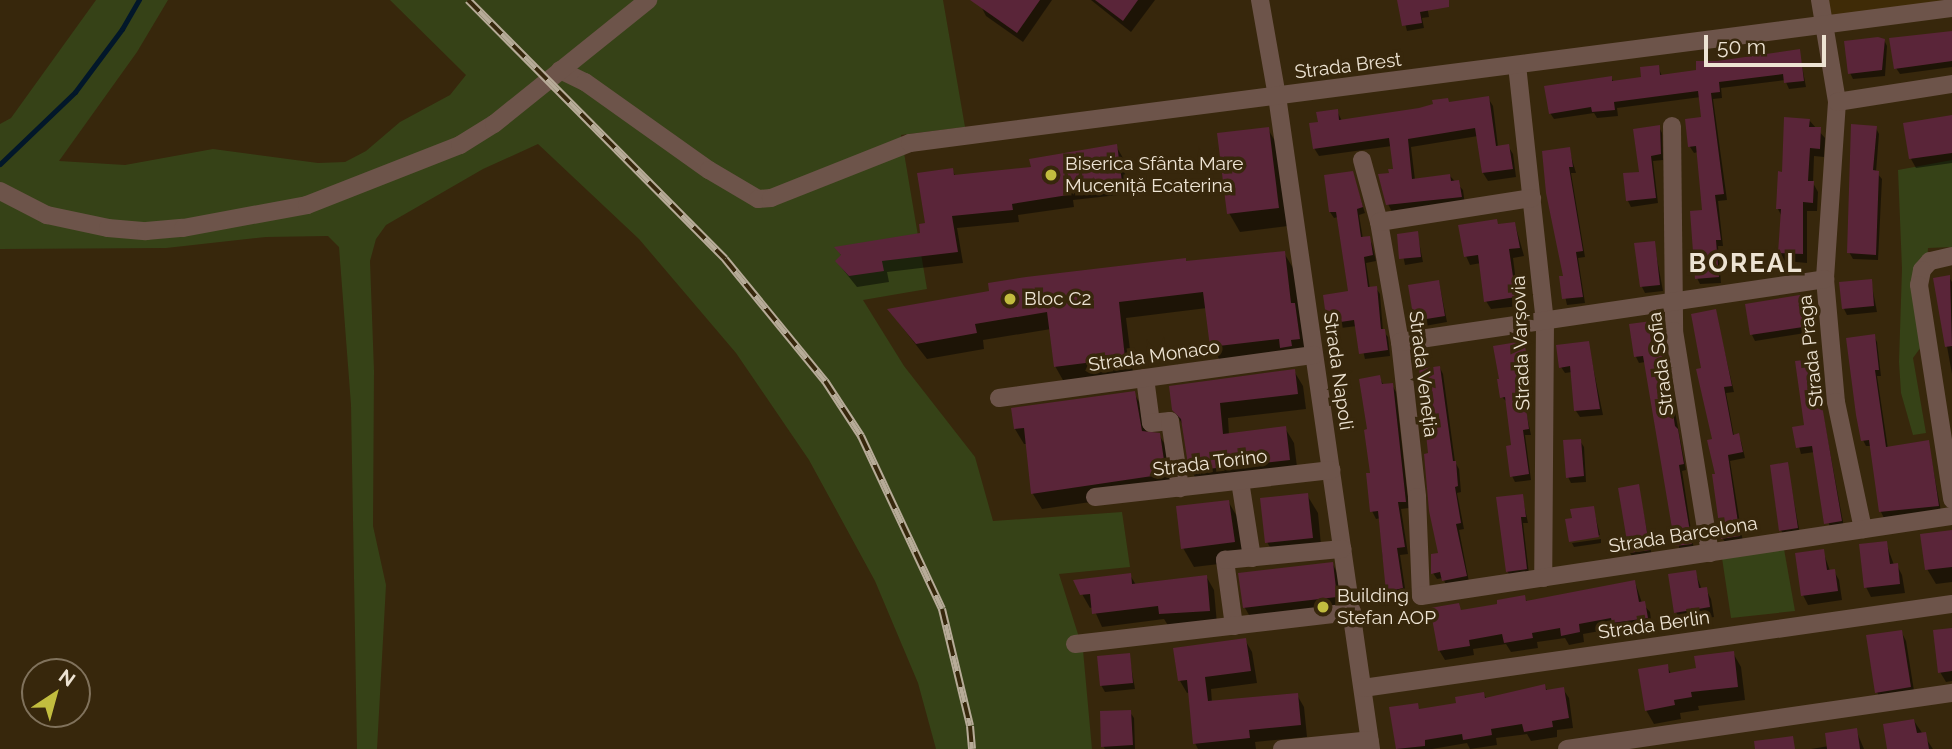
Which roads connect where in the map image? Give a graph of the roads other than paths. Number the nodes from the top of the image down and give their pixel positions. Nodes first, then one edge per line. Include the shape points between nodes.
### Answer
1 (648, 0) edge
2 (1260, 0) edge
3 (1820, 0) edge
4 (1952, 8) edge
5 (1822, 25) junction
6 (1517, 65) junction
7 (560, 70) junction
8 (1952, 84) edge
9 (1277, 96) junction
10 (1837, 102) junction
11 (1672, 126) dead end
12 (1363, 160) dead end
13 (0, 191) edge
14 (1532, 198) junction
15 (1379, 222) junction
16 (1952, 256) edge
17 (1825, 279) junction
18 (1675, 302) junction
19 (1545, 321) junction
20 (1400, 342) junction
21 (1314, 355) junction
22 (1146, 378) junction
23 (999, 398) dead end
24 (1331, 470) junction
25 (1240, 481) junction
26 (1180, 488) junction
27 (1095, 497) dead end
28 (1952, 499) edge
29 (1952, 516) edge
30 (1863, 529) junction
31 (1342, 549) junction
32 (1710, 553) junction
33 (1252, 558) junction
34 (1543, 578) junction
35 (1421, 596) joint
36 (1952, 604) edge
37 (1352, 612) junction
38 (1234, 626) junction
39 (1075, 644) dead end
40 (1363, 688) junction
41 (1952, 693) edge
42 (1371, 745) edge
43 (1282, 749) edge
44 (1567, 749) edge

1 - 7 street
2 - 9 street, Strada Napoli
3 - 5 street, Strada Praga
4 - 5 street, Strada Brest
5 - 6 street, Strada Brest
5 - 10 street, Strada Praga
6 - 9 street, Strada Brest
6 - 14 street, Strada Varșovia
7 - 9 street, Strada Brest via 586,82 709,170 758,199 910,144
7 - 13 street via 494,124 460,145 294,208 146,231 47,215
8 - 10 street
9 - 21 street, Strada Napoli
10 - 17 street, Strada Praga
11 - 18 street, Strada Sofia
12 - 15 street, Strada Veneția
14 - 15 street
14 - 19 street, Strada Varșovia
15 - 20 street, Strada Veneția
16 - 28 street via 1930,261 1922,270 1919,285
17 - 18 street
17 - 30 street, Strada Praga via 1836,402
18 - 19 street
18 - 32 street, Strada Sofia via 1674,331
19 - 20 street
19 - 34 street, Strada Varșovia
20 - 35 street, Strada Veneția via 1417,497
21 - 22 street, Strada Monaco
21 - 24 street, Strada Napoli
22 - 23 street, Strada Monaco
22 - 26 street via 1152,423 1170,421
24 - 25 street, Strada Torino
24 - 31 street, Strada Napoli
25 - 26 street, Strada Torino
25 - 33 street
26 - 27 street, Strada Torino
29 - 30 street, Strada Barcelona
30 - 32 street, Strada Barcelona
31 - 33 street
31 - 37 street, Strada Napoli
32 - 34 street, Strada Barcelona
33 - 38 street via 1225,560
34 - 35 street, Strada Barcelona
36 - 40 street, Strada Berlin
37 - 38 street
37 - 40 street, Strada Napoli
38 - 39 street
40 - 42 street, Strada Napoli
41 - 44 street
42 - 43 street

